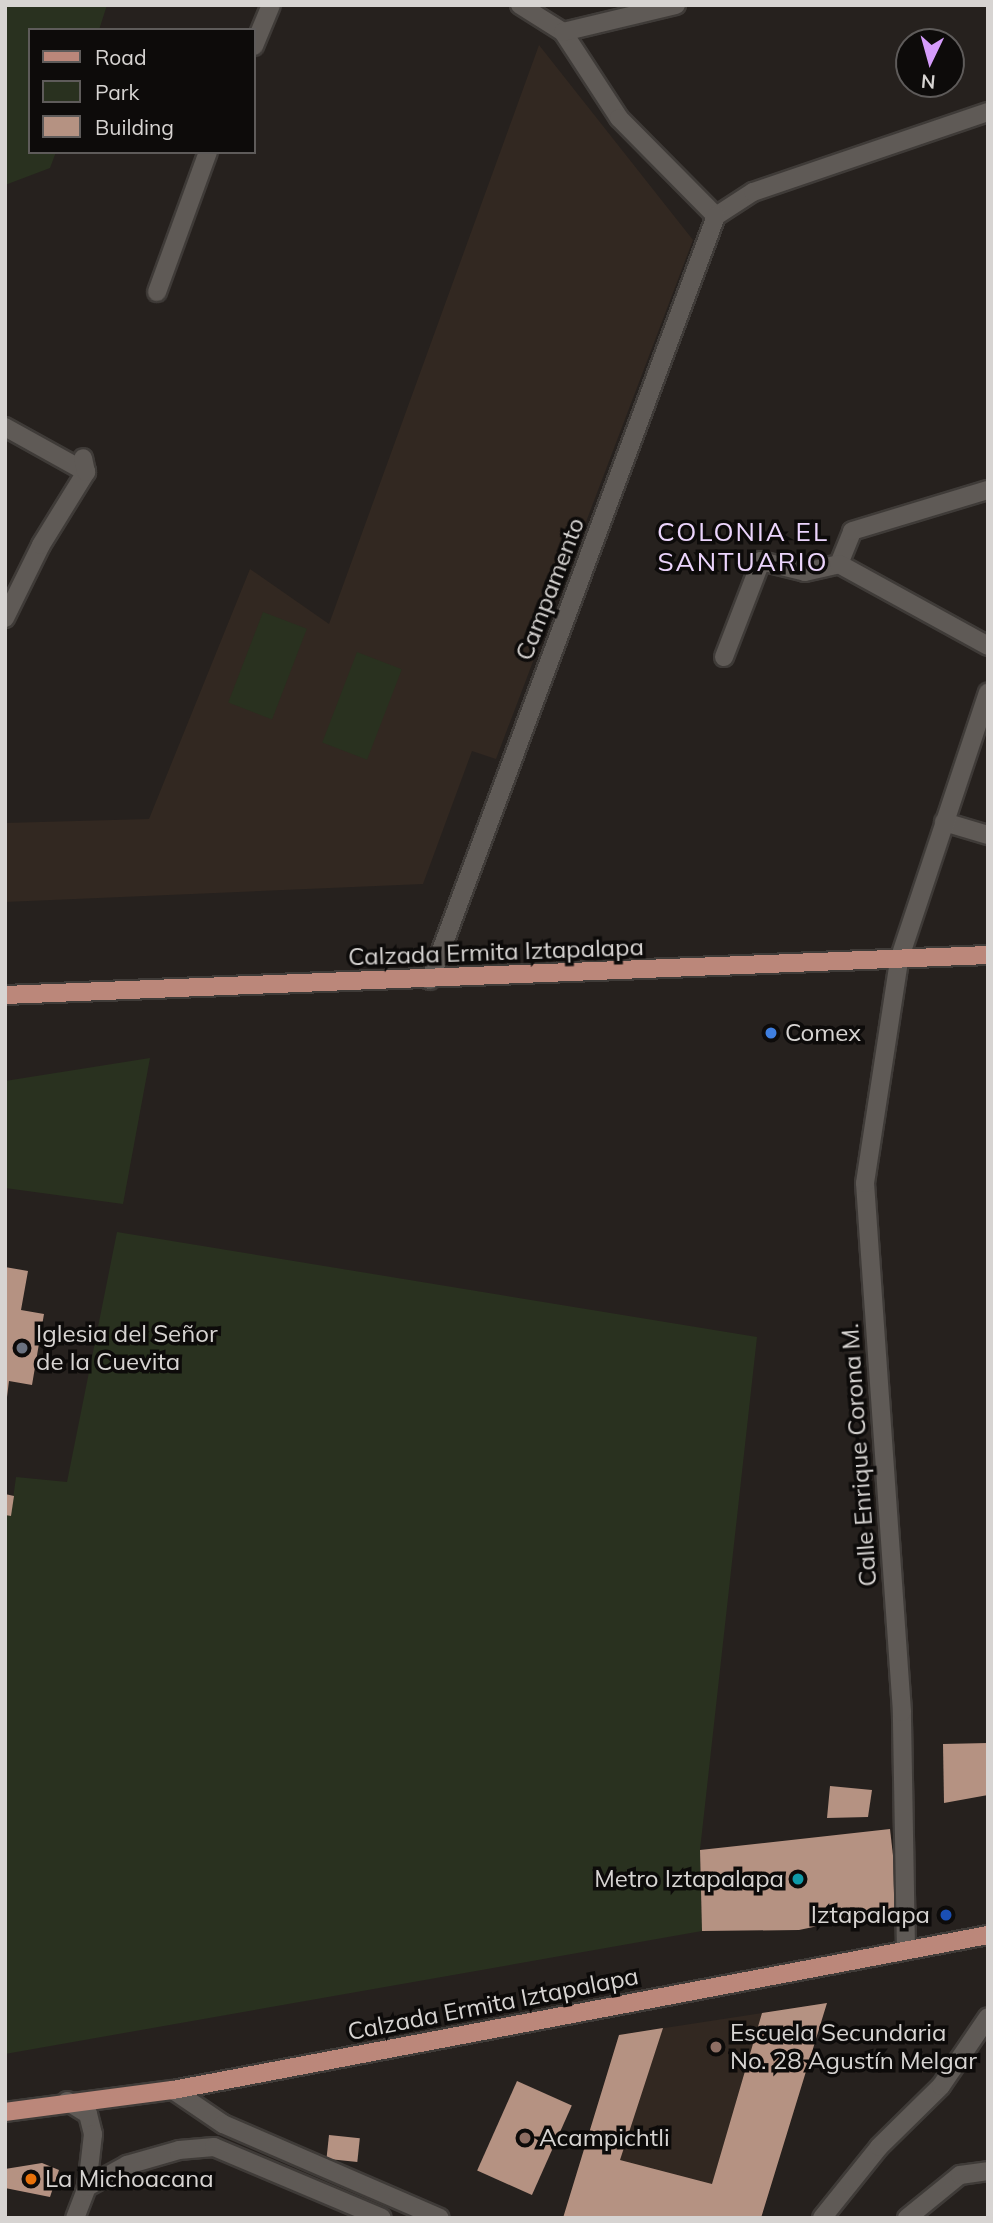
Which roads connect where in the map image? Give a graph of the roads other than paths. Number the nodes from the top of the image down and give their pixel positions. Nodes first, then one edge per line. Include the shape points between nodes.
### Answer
1 (271, 5) edge
2 (520, 5) edge
3 (676, 5) edge
4 (563, 32) junction
5 (256, 41) edge
6 (988, 112) edge
7 (207, 154) edge
8 (716, 216) junction
9 (157, 292) dead end
10 (5, 427) edge
11 (988, 490) edge
12 (839, 564) junction
13 (5, 618) edge
14 (988, 646) edge
15 (724, 657) dead end
16 (988, 692) edge
17 (944, 822) junction
18 (988, 835) edge
19 (988, 955) edge
20 (899, 960) junction
21 (430, 980) junction
22 (5, 995) edge
23 (988, 1935) edge
24 (906, 1950) junction
25 (988, 2017) edge
26 (173, 2090) junction
27 (67, 2101) junction
28 (5, 2112) edge
29 (988, 2171) edge
30 (87, 2187) junction
31 (75, 2218) edge
32 (382, 2218) edge
33 (440, 2218) edge
34 (822, 2218) edge
35 (907, 2218) edge

1 - 5 street
2 - 4 street
3 - 4 street
4 - 8 street via 619,118
6 - 8 street via 753,192
7 - 9 street
8 - 21 street, Campamento
10 - 13 street via 85,465
11 - 12 street via 852,531
12 - 14 street
12 - 15 street via 805,572 761,561
16 - 17 street, Calle Enrique Corona M.
17 - 18 street
17 - 20 street, Calle Enrique Corona M.
19 - 20 main road, Calzada Ermita Iztapalapa
20 - 21 main road, Calzada Ermita Iztapalapa
20 - 24 street, Calle Enrique Corona M. via 865,1183 902,1712
21 - 22 main road, Calzada Ermita Iztapalapa
23 - 24 main road, Calzada Ermita Iztapalapa
24 - 26 main road, Calzada Ermita Iztapalapa
25 - 34 street via 940,2086 879,2147
26 - 27 main road, Calzada Ermita Iztapalapa
26 - 33 street via 223,2124
27 - 28 main road, Calzada Ermita Iztapalapa
27 - 30 street via 88,2114 93,2134
29 - 35 street via 960,2175
30 - 31 street
30 - 32 street via 127,2165 178,2150 214,2147

